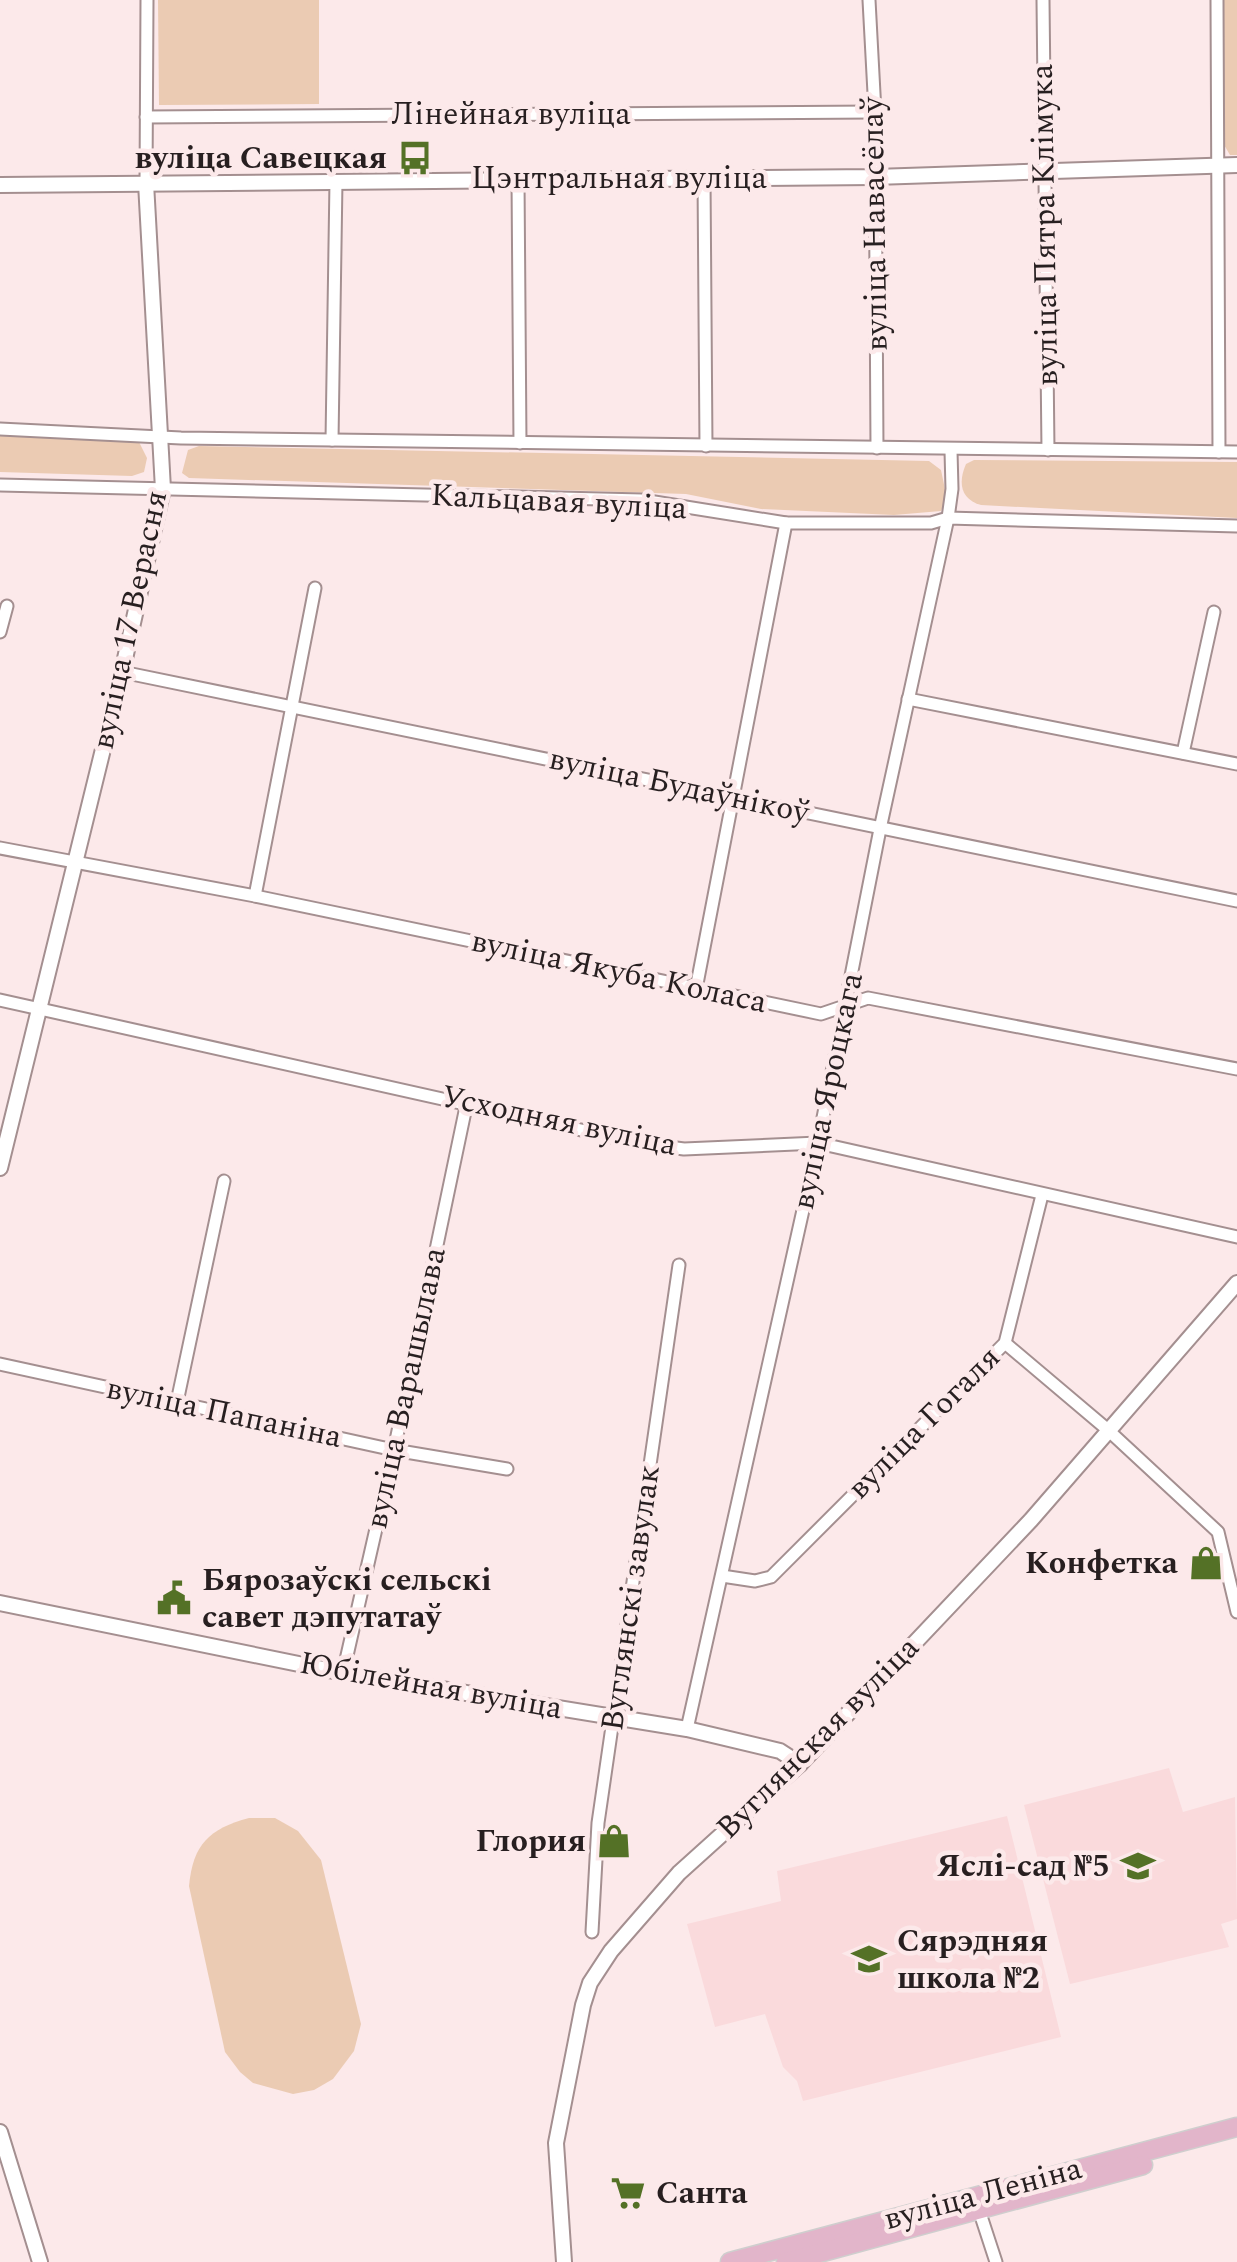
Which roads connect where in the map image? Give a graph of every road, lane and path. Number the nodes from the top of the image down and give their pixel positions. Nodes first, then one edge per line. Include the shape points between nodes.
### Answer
1 (147, 0) edge
2 (869, 0) edge
3 (1043, 0) edge
4 (1217, 0) edge
5 (875, 112) junction
6 (146, 117) junction
7 (1220, 165) junction
8 (1237, 165) edge
9 (1045, 172) junction
10 (875, 176) junction
11 (704, 178) junction
12 (518, 179) junction
13 (336, 182) junction
14 (146, 183) junction
15 (0, 186) edge
16 (0, 429) edge
17 (159, 437) junction
18 (332, 440) junction
19 (520, 444) junction
20 (706, 446) junction
21 (876, 448) junction
22 (1048, 450) junction
23 (951, 451) junction
24 (1220, 452) junction
25 (1237, 452) edge
26 (0, 485) edge
27 (162, 489) junction
28 (948, 518) junction
29 (786, 523) junction
30 (1237, 526) edge
31 (315, 588) dead end
32 (6, 606) dead end
33 (1214, 612) dead end
34 (0, 632) edge
35 (122, 672) junction
36 (908, 699) junction
37 (292, 706) junction
38 (1183, 754) junction
39 (1237, 764) edge
40 (735, 797) junction
41 (880, 830) junction
42 (0, 848) edge
43 (74, 863) junction
44 (255, 896) junction
45 (1237, 901) edge
46 (696, 988) junction
47 (0, 1000) edge
48 (846, 1006) junction
49 (38, 1008) junction
50 (1237, 1069) edge
51 (467, 1102) junction
52 (818, 1143) junction
53 (0, 1168) edge
54 (224, 1182) dead end
55 (1042, 1195) junction
56 (1237, 1237) edge
57 (680, 1265) dead end
58 (1237, 1283) edge
59 (1006, 1343) junction
60 (0, 1364) edge
61 (177, 1402) junction
62 (1108, 1430) junction
63 (394, 1450) junction
64 (507, 1469) dead end
65 (722, 1576) junction
66 (0, 1603) edge
67 (1237, 1612) edge
68 (343, 1673) junction
69 (615, 1717) junction
70 (688, 1730) junction
71 (800, 1764) junction
72 (592, 1932) dead end
73 (1237, 2126) edge
74 (0, 2132) edge
75 (1237, 2139) edge
76 (977, 2204) junction
77 (40, 2262) edge
78 (564, 2262) edge
79 (730, 2262) edge
80 (786, 2262) edge
81 (996, 2262) edge

1 - 6 street, вуліца 17 Верасня
2 - 5 street, вуліца Навасёлаў
3 - 9 street, вуліца Пятра Клімука
4 - 7 street
5 - 6 street, Лінейная вуліца
5 - 10 street, вуліца Навасёлаў
6 - 14 street, вуліца 17 Верасня
7 - 8 street, Цэнтральная вуліца
7 - 9 street, Цэнтральная вуліца
7 - 24 street
9 - 10 street, Цэнтральная вуліца
9 - 22 street, вуліца Пятра Клімука
10 - 11 street, Цэнтральная вуліца
10 - 21 street, вуліца Навасёлаў
11 - 12 street, Цэнтральная вуліца
11 - 20 street
12 - 13 street, Цэнтральная вуліца
12 - 19 street
13 - 14 street, Цэнтральная вуліца
13 - 18 street
14 - 15 street, Цэнтральная вуліца
14 - 17 street, вуліца 17 Верасня
16 - 17 street
17 - 18 street
17 - 27 street, вуліца 17 Верасня
18 - 19 street
19 - 20 street
20 - 21 street
21 - 23 street
22 - 23 street
22 - 24 street
23 - 28 street, вуліца Яроцкага
24 - 25 street
26 - 27 street, Кальцавая вуліца
27 - 29 street, Кальцавая вуліца via 642,500
27 - 35 street, вуліца 17 Верасня
28 - 29 street, Кальцавая вуліца
28 - 30 street, Кальцавая вуліца
28 - 36 street, вуліца Яроцкага
29 - 40 street
31 - 37 street
32 - 34 street
33 - 38 street
35 - 37 street, вуліца Будаўнікоў
35 - 43 street, вуліца 17 Верасня
36 - 38 street
36 - 41 street, вуліца Яроцкага
37 - 40 street, вуліца Будаўнікоў
37 - 44 street
38 - 39 street
40 - 41 street, вуліца Будаўнікоў
40 - 46 street
41 - 45 street, вуліца Будаўнікоў
41 - 48 street, вуліца Яроцкага
42 - 43 street, вуліца Якуба Коласа
43 - 44 street, вуліца Якуба Коласа
43 - 49 street, вуліца 17 Верасня
44 - 46 street, вуліца Якуба Коласа
46 - 48 street, вуліца Якуба Коласа via 822,1014
47 - 49 street, Усходняя вуліца
48 - 50 street, вуліца Якуба Коласа via 868,998
48 - 52 street, вуліца Яроцкага
49 - 51 street, Усходняя вуліца
49 - 53 street, вуліца 17 Верасня
51 - 52 street, Усходняя вуліца via 684,1150
51 - 63 street, вуліца Варашылава
52 - 55 street, Усходняя вуліца
52 - 65 street, вуліца Яроцкага
54 - 61 street
55 - 56 street, Усходняя вуліца
55 - 59 street, вуліца Гогаля
57 - 69 street, Вуглянскі завулак
58 - 62 street, Вуглянская вуліца
59 - 62 street
59 - 65 street, вуліца Гогаля via 770,1577
60 - 61 street, вуліца Папаніна
61 - 63 street, вуліца Папаніна
62 - 67 street via 1218,1532
62 - 71 street, Вуглянская вуліца
63 - 64 street, вуліца Папаніна
63 - 68 street, вуліца Варашылава
65 - 70 street, вуліца Яроцкага
66 - 68 street, Юбілейная вуліца
68 - 69 street, Юбілейная вуліца
69 - 70 street, Юбілейная вуліца
69 - 72 street, Вуглянскі завулак via 598,1823
70 - 71 street, Юбілейная вуліца via 780,1750
71 - 78 street, Вуглянская вуліца via 679,1872 590,1984 556,2143
73 - 76 main road, вуліца Леніна
74 - 77 street
75 - 76 main road, вуліца Леніна
76 - 79 main road, вуліца Леніна
76 - 80 main road, вуліца Леніна
76 - 81 street

